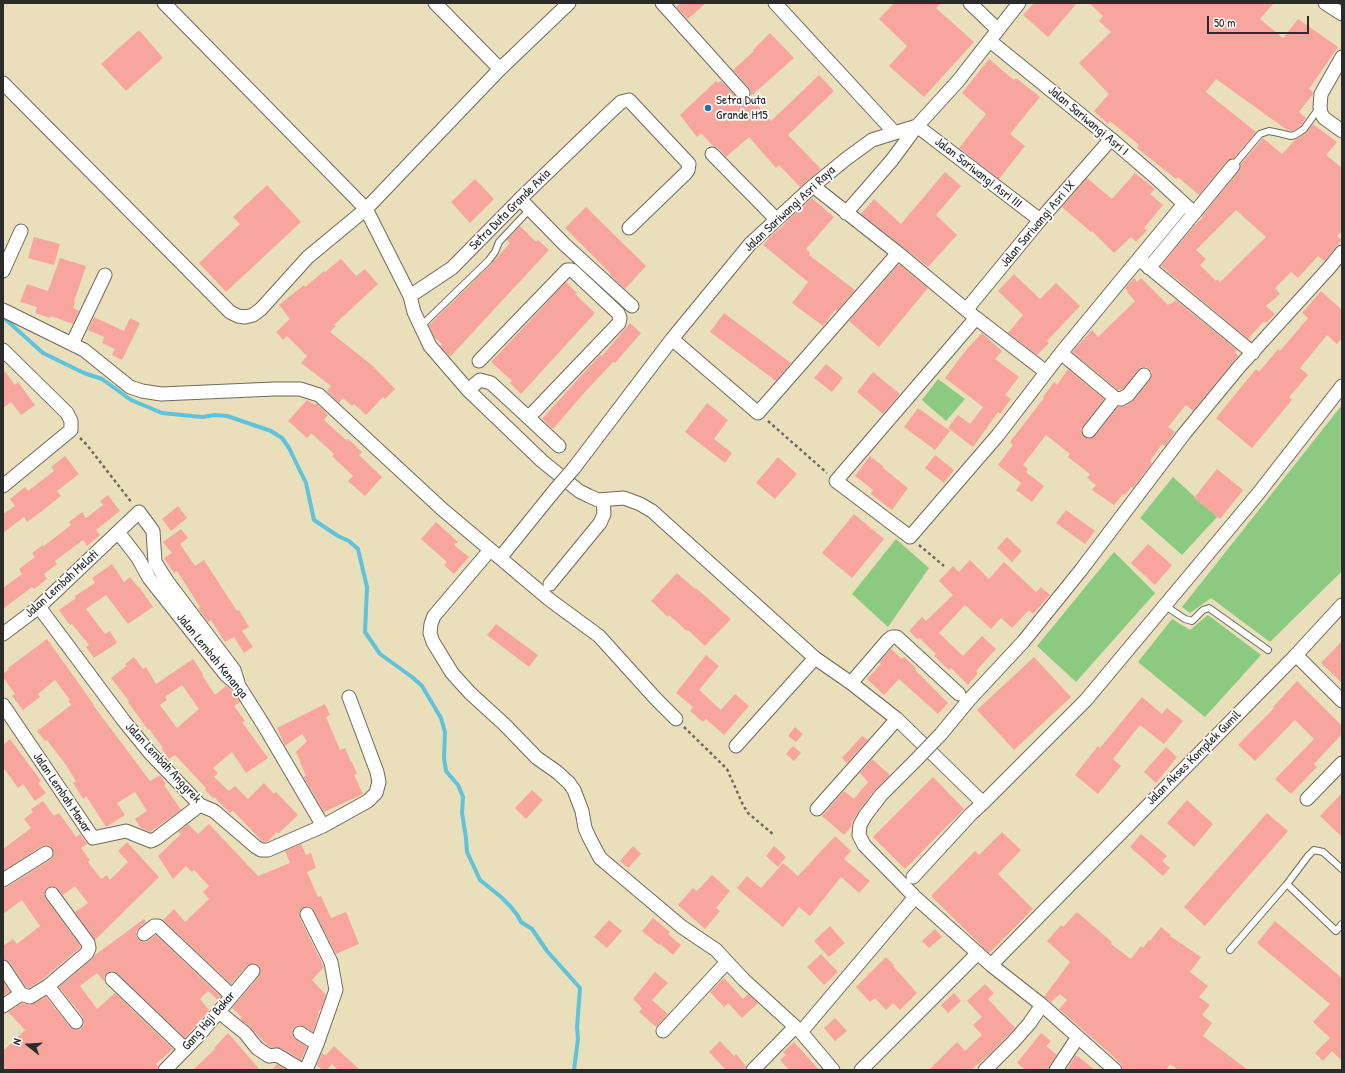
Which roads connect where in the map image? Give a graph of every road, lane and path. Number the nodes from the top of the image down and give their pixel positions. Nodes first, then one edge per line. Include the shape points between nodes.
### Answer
1 (164, 3) edge
2 (435, 3) edge
3 (569, 3) edge
4 (662, 3) edge
5 (774, 3) edge
6 (970, 3) edge
7 (1020, 3) edge
8 (1325, 3) edge
9 (1342, 14) edge
10 (998, 30) junction
11 (990, 41) junction
12 (1342, 57) edge
13 (500, 68) junction
14 (3, 83) edge
15 (743, 93) dead end
16 (1320, 107) junction
17 (917, 126) junction
18 (1342, 131) edge
19 (894, 132) junction
20 (1111, 139) junction
21 (712, 154) dead end
22 (1233, 166) joint
23 (813, 186) junction
24 (520, 199) junction
25 (1184, 204) junction
26 (366, 209) junction
27 (530, 209) junction
28 (846, 212) junction
29 (1194, 213) junction
30 (776, 219) junction
31 (1040, 220) junction
32 (629, 228) dead end
33 (21, 231) dead end
34 (1342, 252) edge
35 (898, 253) junction
36 (1144, 263) junction
37 (3, 271) edge
38 (105, 275) dead end
39 (410, 296) junction
40 (632, 306) dead end
41 (3, 310) edge
42 (971, 314) junction
43 (421, 326) junction
44 (672, 339) junction
45 (72, 344) junction
46 (3, 350) edge
47 (1061, 353) junction
48 (1253, 353) junction
49 (479, 361) dead end
50 (1046, 372) junction
51 (1144, 375) dead end
52 (1342, 386) edge
53 (468, 390) junction
54 (1115, 398) junction
55 (758, 413) junction
56 (529, 417) junction
57 (1089, 431) dead end
58 (87, 445) dead end
59 (559, 446) dead end
60 (836, 480) junction
61 (3, 486) edge
62 (604, 500) junction
63 (139, 512) junction
64 (118, 532) junction
65 (910, 537) junction
66 (495, 554) junction
67 (944, 566) dead end
68 (550, 584) dead end
69 (1164, 605) junction
70 (1342, 606) edge
71 (39, 607) junction
72 (3, 634) edge
73 (1268, 650) dead end
74 (1296, 655) junction
75 (815, 658) junction
76 (851, 684) junction
77 (239, 686) junction
78 (959, 694) dead end
79 (349, 697) dead end
80 (1342, 701) edge
81 (3, 705) edge
82 (676, 719) joint
83 (897, 719) junction
84 (736, 746) dead end
85 (1342, 763) edge
86 (1307, 799) dead end
87 (983, 803) junction
88 (200, 805) junction
89 (817, 809) dead end
90 (323, 826) junction
91 (774, 835) dead end
92 (46, 853) dead end
93 (1342, 869) edge
94 (913, 877) dead end
95 (3, 880) edge
96 (1286, 884) junction
97 (52, 894) dead end
98 (915, 897) junction
99 (307, 914) dead end
100 (1342, 924) edge
101 (1336, 931) junction
102 (144, 934) dead end
103 (1342, 936) edge
104 (1230, 950) dead end
105 (978, 953) junction
106 (727, 962) junction
107 (991, 965) junction
108 (3, 967) edge
109 (253, 971) dead end
110 (112, 979) dead end
111 (48, 986) junction
112 (21, 994) junction
113 (232, 996) junction
114 (1042, 1005) junction
115 (3, 1006) edge
116 (219, 1012) junction
117 (76, 1022) dead end
118 (798, 1029) junction
119 (663, 1031) dead end
120 (300, 1033) dead end
121 (1078, 1037) junction
122 (317, 1044) junction
123 (185, 1049) junction
124 (165, 1070) edge
125 (302, 1070) edge
126 (306, 1070) edge
127 (753, 1070) edge
128 (832, 1070) edge
129 (861, 1070) edge
130 (986, 1070) edge
131 (1056, 1070) edge
132 (1115, 1070) edge

1 - 26 street
2 - 13 street
3 - 13 street
4 - 15 street
5 - 19 street
6 - 10 street
7 - 10 street
8 - 9 street
10 - 11 street
11 - 17 street
11 - 20 street, Jalan Sariwangi Asri I
12 - 16 street via 1322,94
13 - 26 street
14 - 26 street via 230,312 238,316 245,318 261,309 308,257
16 - 18 street via 1324,118
16 - 22 lane via 1304,129 1295,135 1269,131 1260,134
17 - 19 street, Jalan Sariwangi Asri Raya
17 - 28 street via 892,160
17 - 31 street, Jalan Sariwangi Asri III
19 - 23 street, Jalan Sariwangi Asri Raya via 872,140
20 - 25 street, Jalan Sariwangi Asri I
20 - 31 street, Jalan Sariwangi Asri IX
21 - 30 street
22 - 29 street
23 - 28 street
23 - 30 street, Jalan Sariwangi Asri Raya
24 - 27 street
24 - 32 street, Setra Duta Grande Axia via 621,102 629,100 689,164 686,173
24 - 39 street, Setra Duta Grande Axia via 452,268
25 - 29 street, Jalan Sariwangi Asri I
25 - 36 street
26 - 39 street
27 - 40 street
27 - 43 lane via 499,242 489,260
28 - 35 street
29 - 36 street
30 - 44 street, Jalan Sariwangi Asri Raya via 750,244
31 - 42 street, Jalan Sariwangi Asri IX
33 - 37 street
34 - 48 street
35 - 42 street
35 - 55 street
36 - 47 street
36 - 48 street
38 - 45 street
39 - 43 street
41 - 45 street
42 - 50 street
42 - 60 street, Jalan Sariwangi Asri IX
43 - 53 street via 430,346
44 - 55 street
44 - 66 street, Jalan Sariwangi Asri Raya, bridge via 574,468
45 - 66 street via 84,350 130,387 142,391 161,394 300,389 319,395 436,504
46 - 61 street via 67,414 71,421 71,430
47 - 50 street
47 - 54 street
48 - 98 street, bridge via 1184,434 1023,642 941,734 881,795 865,816 860,825 859,835 864,845
49 - 56 street via 567,270 572,270 618,313 619,323
50 - 65 street via 998,435
51 - 54 street via 1128,395 1121,399
52 - 69 street via 1257,495
53 - 56 street via 480,380 491,383
53 - 62 street via 556,474 589,496
54 - 57 street
55 - 60 path
56 - 59 street
58 - 63 path
60 - 65 street
62 - 68 street via 604,514 600,523
62 - 75 street via 624,498 652,511
63 - 64 street, Jalan Lembah Melati
63 - 77 street via 153,531 155,562 234,670
64 - 71 street, Jalan Lembah Melati
64 - 77 street, Jalan Lembah Kenanga via 138,558 149,578 226,675
65 - 67 path
66 - 82 street via 550,600 599,636
66 - 106 street, Jalan Sariwangi Asri Raya via 434,616 430,633 433,642 452,673 470,693 537,758 569,783 582,811 585,828 600,858 682,927 716,950
69 - 73 lane via 1192,621 1209,608
69 - 87 street via 1086,700
70 - 74 street, Jalan Akses Komplek Gumil
71 - 72 street, Jalan Lembah Melati
71 - 88 street, Jalan Lembah Anggrek via 124,722
74 - 80 street
74 - 107 street, Jalan Akses Komplek Gumil
75 - 76 street
75 - 84 street
76 - 78 street via 888,640 897,637
76 - 83 street
77 - 90 street, Jalan Lembah Kenanga
79 - 90 street via 380,782 376,793 368,801
81 - 88 street, Jalan Lembah Mawar via 92,838 126,831 151,841
82 - 91 path via 727,769 748,813
83 - 87 street
83 - 89 street
85 - 86 street
87 - 94 street
88 - 90 street, Jalan Lembah Anggrek via 214,811 261,850 268,850
92 - 95 street
93 - 96 lane via 1323,852 1314,850
96 - 101 lane
96 - 104 lane
97 - 111 street via 88,943 89,948
98 - 105 street
98 - 118 street
99 - 122 street via 331,962 336,984
100 - 101 lane
101 - 103 lane
102 - 113 street via 158,926
105 - 107 street
105 - 129 street
106 - 118 street, Jalan Sariwangi Asri Raya
106 - 119 street
107 - 114 street
108 - 112 street
109 - 113 street, Gang Haji Bakar
110 - 123 street
111 - 112 street via 30,997
111 - 117 street
112 - 115 street
113 - 116 street, Gang Haji Bakar
114 - 121 street
114 - 130 street via 1029,1024
116 - 123 street, Gang Haji Bakar
116 - 125 street via 245,1033 257,1048 269,1056 277,1055
118 - 127 street
118 - 128 street, Jalan Sariwangi Asri Raya
120 - 122 street
121 - 131 street
121 - 132 street
122 - 126 street
123 - 124 street, Gang Haji Bakar

